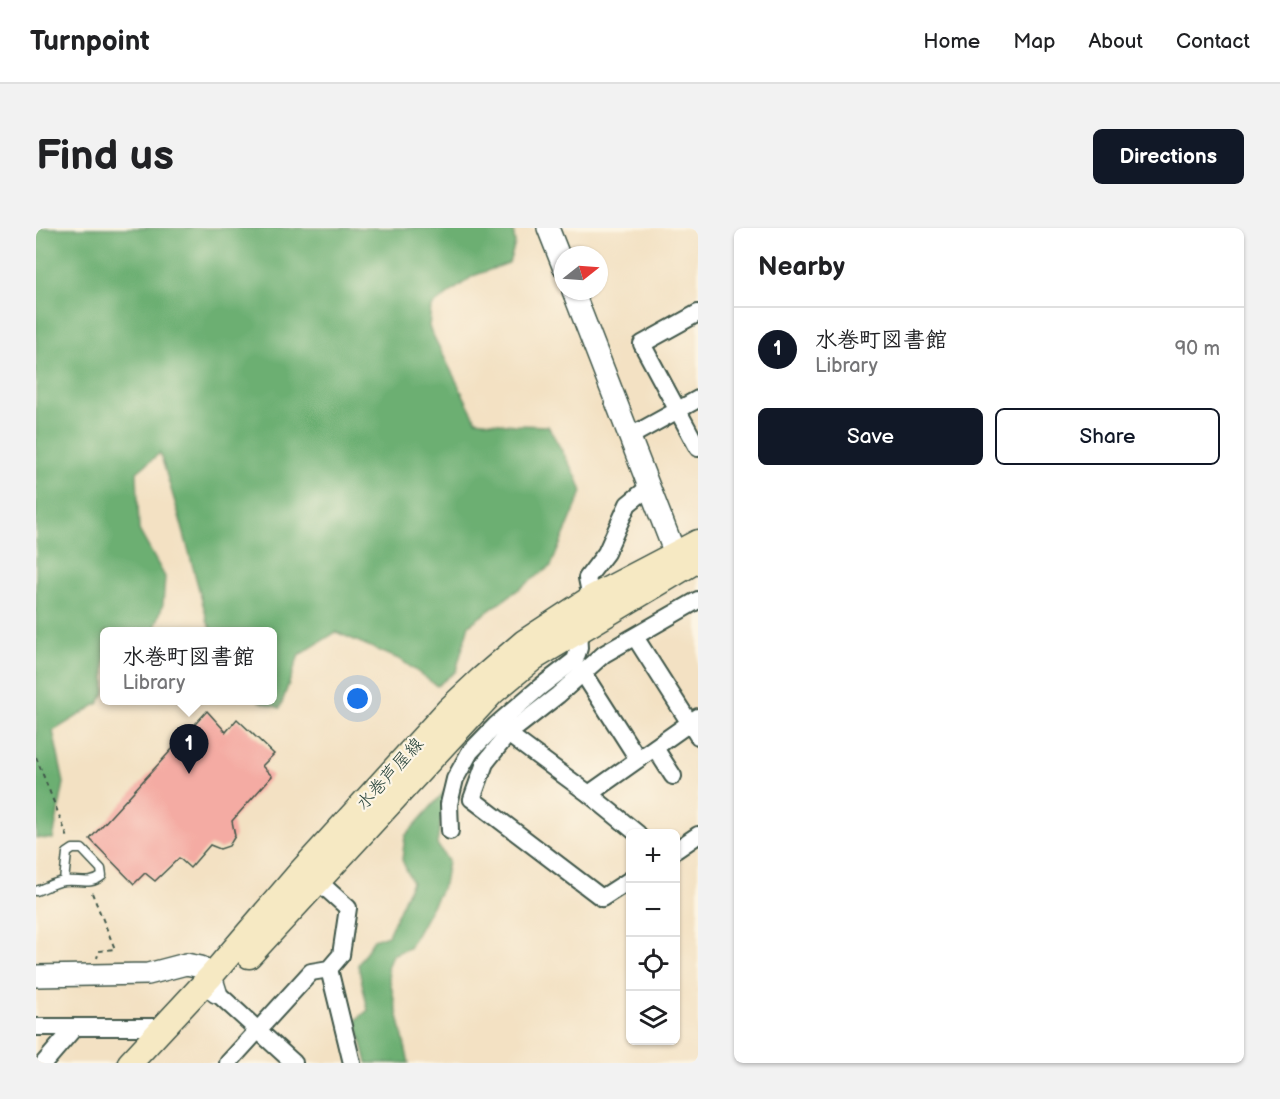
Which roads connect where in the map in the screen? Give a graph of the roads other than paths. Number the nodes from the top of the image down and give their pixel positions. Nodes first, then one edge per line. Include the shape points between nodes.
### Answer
1 (548, 228) edge
2 (555, 246) edge
3 (576, 300) edge
4 (698, 313) edge
5 (698, 399) edge
6 (678, 410) junction
7 (629, 437) junction
8 (698, 448) edge
9 (649, 487) junction
10 (698, 542) edge
11 (685, 561) edge
12 (591, 598) junction
13 (695, 607) edge
14 (578, 631) junction
15 (635, 637) junction
16 (583, 673) junction
17 (695, 726) edge
18 (502, 730) junction
19 (655, 748) junction
20 (638, 759) junction
21 (673, 776) dead end
22 (589, 794) junction
23 (632, 829) edge
24 (450, 831) dead end
25 (698, 835) edge
26 (680, 847) edge
27 (64, 880) junction
28 (318, 881) junction
29 (626, 883) edge
30 (36, 891) edge
31 (328, 969) junction
32 (36, 976) edge
33 (214, 984) junction
34 (36, 1027) edge
35 (75, 1027) junction
36 (163, 1027) junction
37 (259, 1029) junction
38 (44, 1063) edge
39 (130, 1063) edge
40 (152, 1063) edge
41 (228, 1063) edge
42 (294, 1063) edge
43 (352, 1063) edge

1 - 2 street
3 - 7 street
4 - 6 street via 642,344
5 - 6 street
6 - 7 street
6 - 8 street
7 - 9 street
9 - 11 street
9 - 12 street via 628,504 606,553 587,578
10 - 11 main road, 水巻芦屋線
11 - 12 main road, 水巻芦屋線
11 - 14 main road, 水巻芦屋線
12 - 14 street
12 - 33 main road, 水巻芦屋線 via 524,642 448,710 301,871
13 - 15 street
14 - 18 street via 575,660 540,687
14 - 28 main road, 水巻芦屋線 via 534,658 492,693
15 - 16 street via 604,654
15 - 17 street
16 - 18 street
16 - 20 street
17 - 19 street
18 - 22 street
18 - 24 street via 470,752 455,778 449,804
18 - 29 street via 472,799 602,898
19 - 20 street
19 - 21 street
20 - 22 street
22 - 23 street
25 - 26 street
27 - 27 lane via 68,853 73,849 82,849 101,869 102,876 88,883
27 - 30 lane
28 - 31 street via 348,908 341,955
28 - 33 main road, 水巻芦屋線
31 - 37 street via 311,972
31 - 43 street
32 - 33 street via 148,974 186,964 201,967
33 - 36 main road, 水巻芦屋線
33 - 37 street
33 - 40 main road, 水巻芦屋線
34 - 35 street
35 - 36 street
35 - 38 street
36 - 39 main road, 水巻芦屋線
37 - 41 street
37 - 42 street

